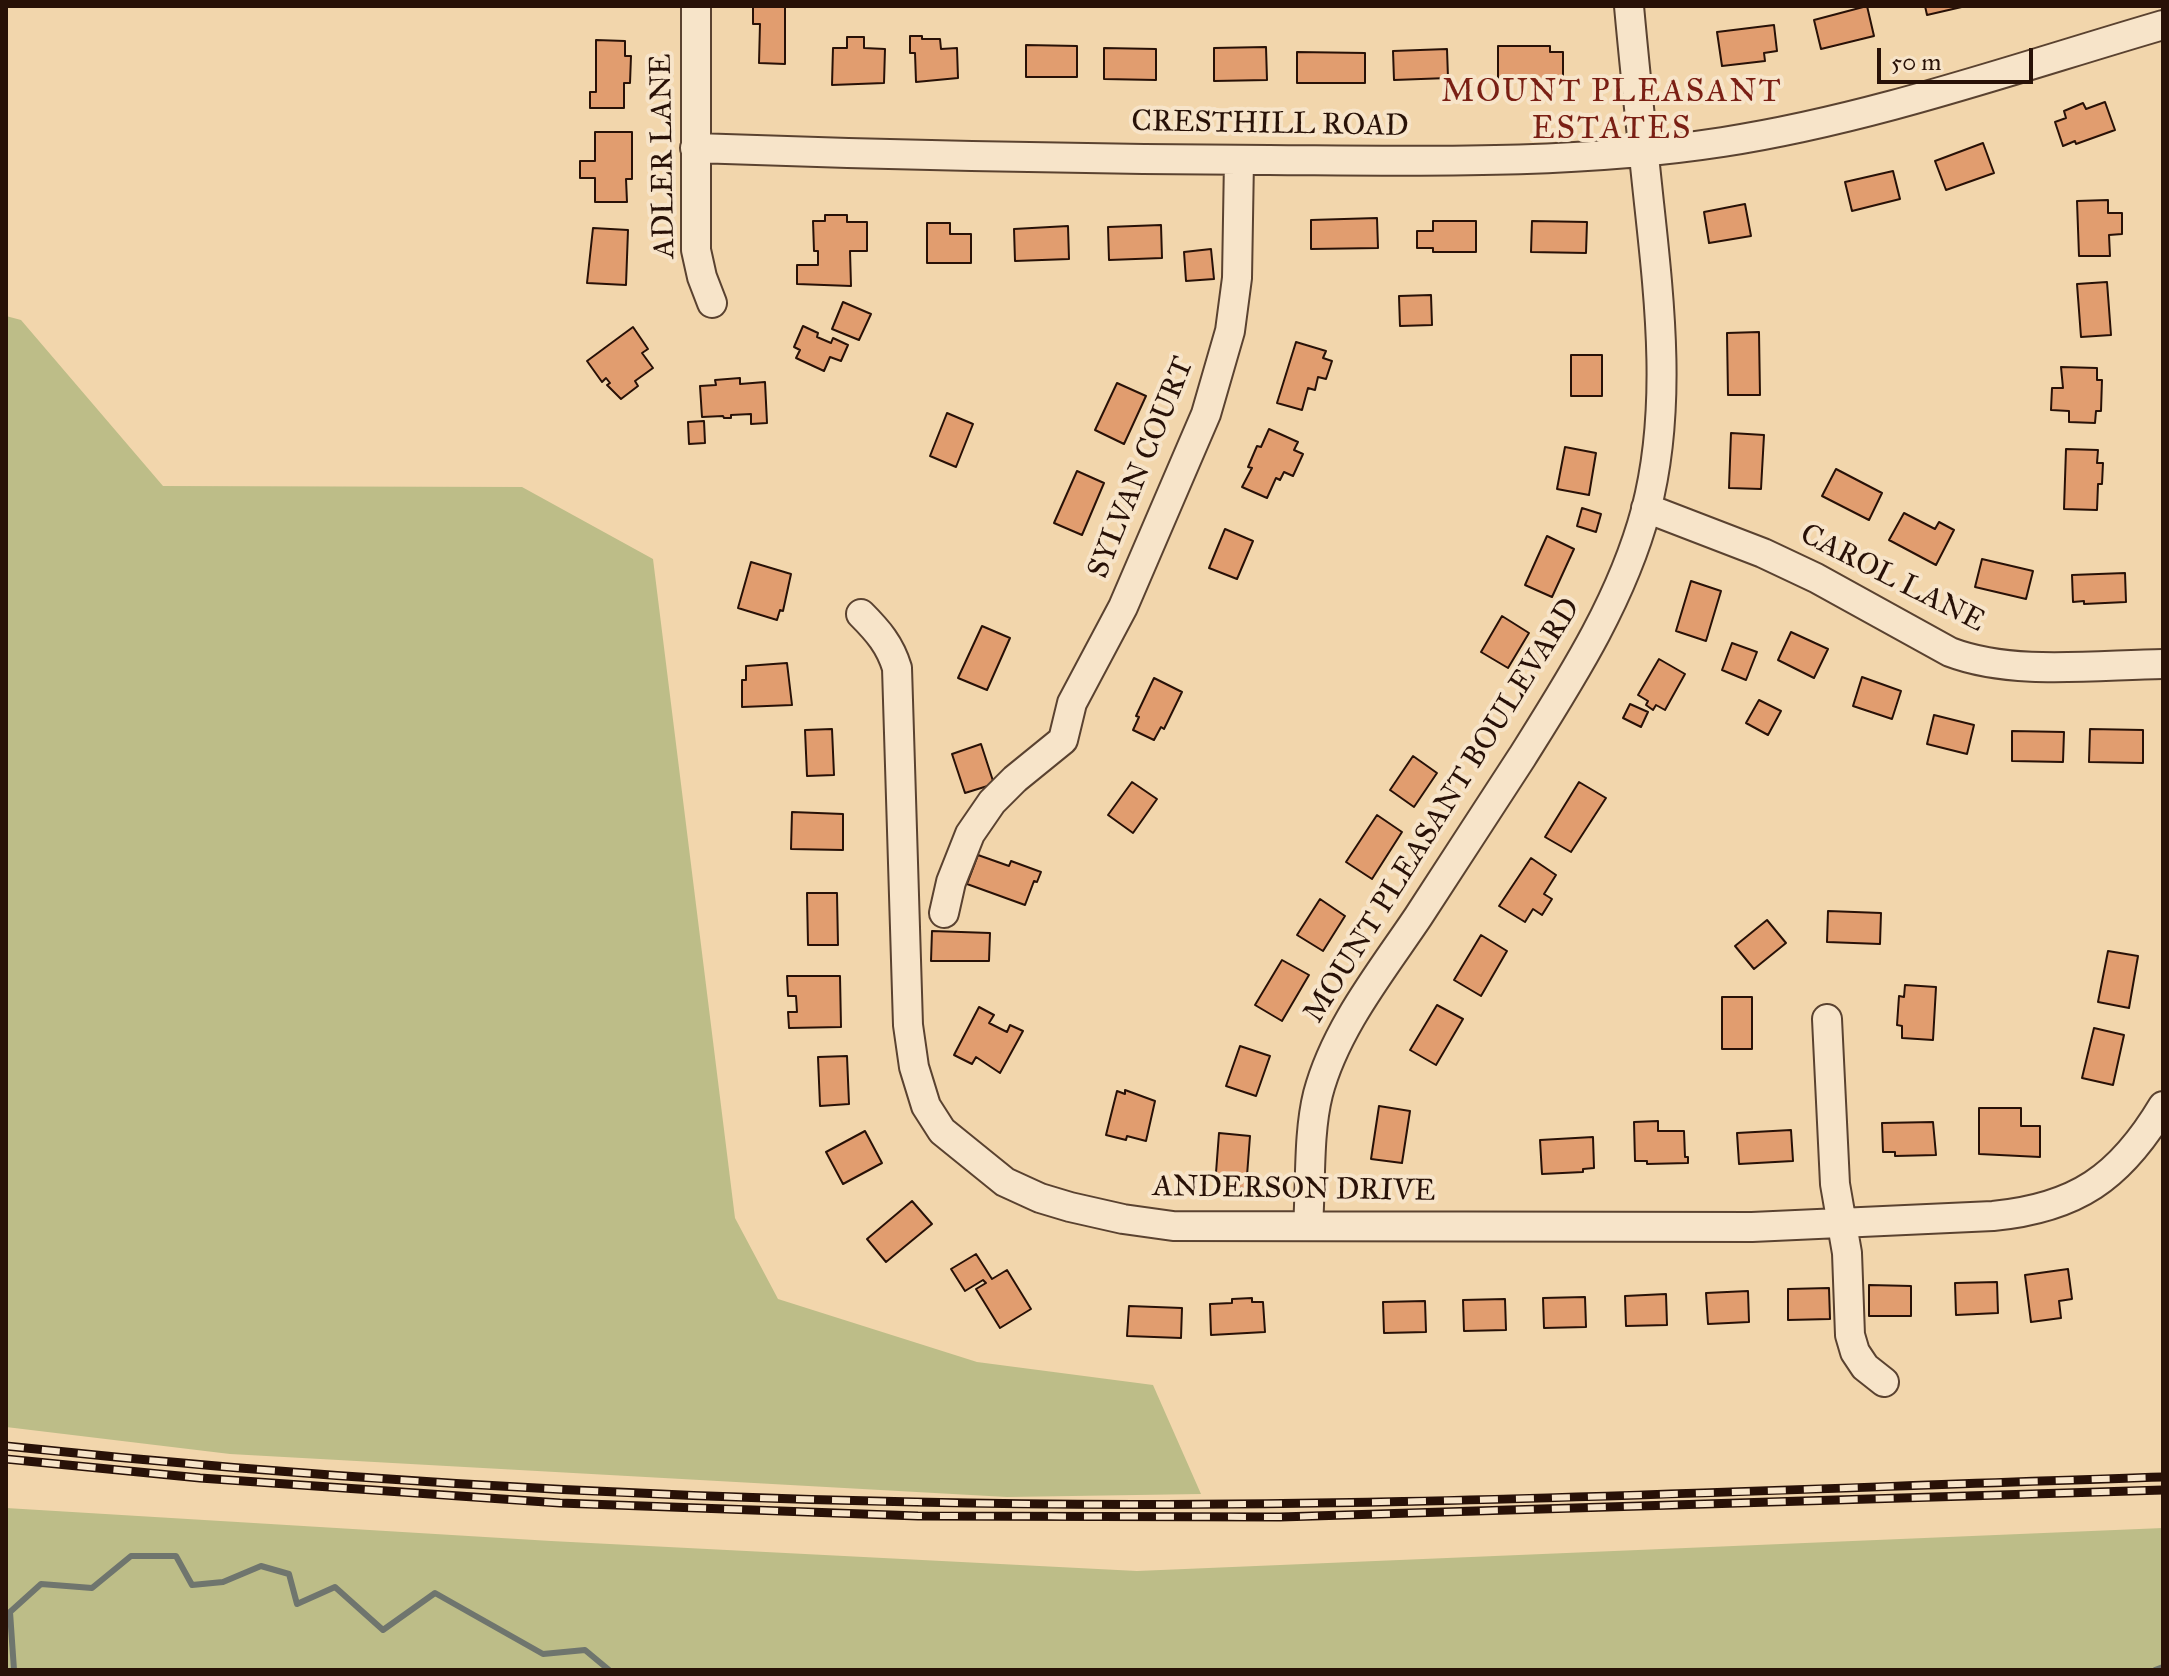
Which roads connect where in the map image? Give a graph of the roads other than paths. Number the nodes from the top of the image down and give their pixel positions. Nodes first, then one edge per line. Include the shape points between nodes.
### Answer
1 (696, 6) edge
2 (1629, 6) edge
3 (2163, 25) edge
4 (695, 148) junction
5 (1644, 153) junction
6 (1239, 160) junction
7 (712, 303) dead end
8 (1646, 508) junction
9 (861, 614) dead end
10 (2163, 664) edge
11 (944, 913) dead end
12 (1827, 1019) dead end
13 (2163, 1106) edge
14 (1842, 1223) junction
15 (1308, 1226) junction
16 (1884, 1382) dead end

1 - 4 street, ADLER LANE
2 - 5 street, MOUNT PLEASANT BOULEVARD
3 - 5 street, CRESTHILL ROAD via 1885,106 1760,136
4 - 6 street, CRESTHILL ROAD
4 - 7 street, ADLER LANE via 696,250
5 - 6 street, CRESTHILL ROAD via 1475,161
5 - 8 street, MOUNT PLEASANT BOULEVARD via 1661,356 1657,448
6 - 11 street, SYLVAN COURT via 1237,278 1230,331 1206,414 1123,607 1072,703 1063,740 992,802 959,857
8 - 10 street, CAROL LANE via 1763,553 1972,660 2000,666
8 - 15 street, MOUNT PLEASANT BOULEVARD via 1609,607 1578,667 1353,1014 1333,1054 1318,1095
9 - 15 street, ANDERSON DRIVE via 892,649 897,668 908,1025 919,1087 942,1131 1005,1182 1070,1207 1173,1226
12 - 14 street via 1835,1184
13 - 14 street, ANDERSON DRIVE via 2106,1177 2056,1205 1993,1216
14 - 15 street, ANDERSON DRIVE
14 - 16 street via 1850,1335 1865,1367

